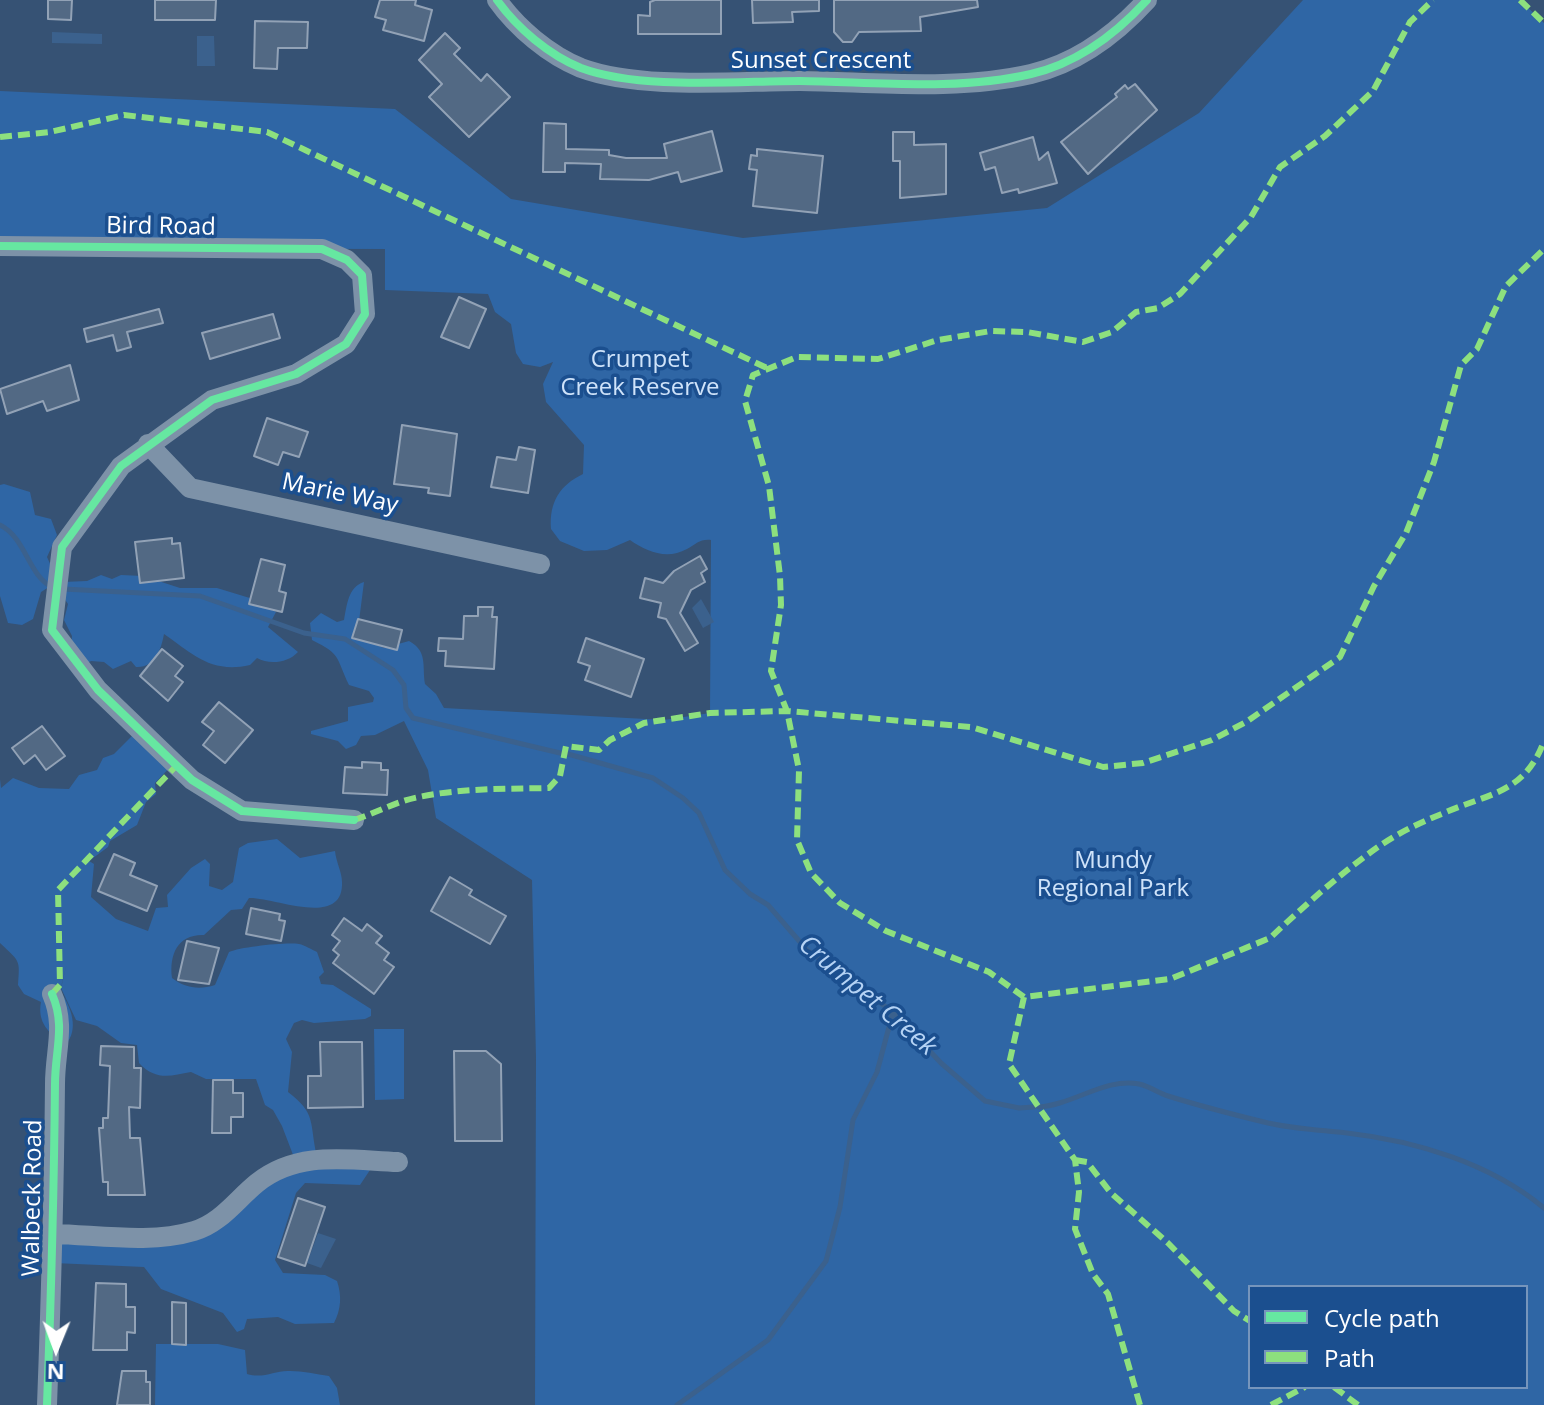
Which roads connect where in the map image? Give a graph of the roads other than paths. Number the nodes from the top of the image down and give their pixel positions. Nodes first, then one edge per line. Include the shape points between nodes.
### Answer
1 (497, 0) edge
2 (1147, 0) edge
3 (0, 246) edge
4 (148, 444) junction
5 (540, 564) dead end
6 (354, 820) dead end
7 (52, 994) dead end
8 (398, 1162) dead end
9 (54, 1234) junction
10 (47, 1405) edge

1 - 2 street, Sunset Crescent via 527,35 581,68 648,81 966,82 1032,74 1088,52
3 - 4 street, Bird Road via 322,249 347,260 362,275 365,314 346,344 296,374 212,400
4 - 5 street, Marie Way via 190,488
4 - 6 street via 121,466 62,547 52,630 98,690 204,788 242,811
7 - 9 street, Walbeck Road via 62,1015 55,1064
8 - 9 street via 292,1162 195,1231 164,1236
9 - 10 street, Walbeck Road

